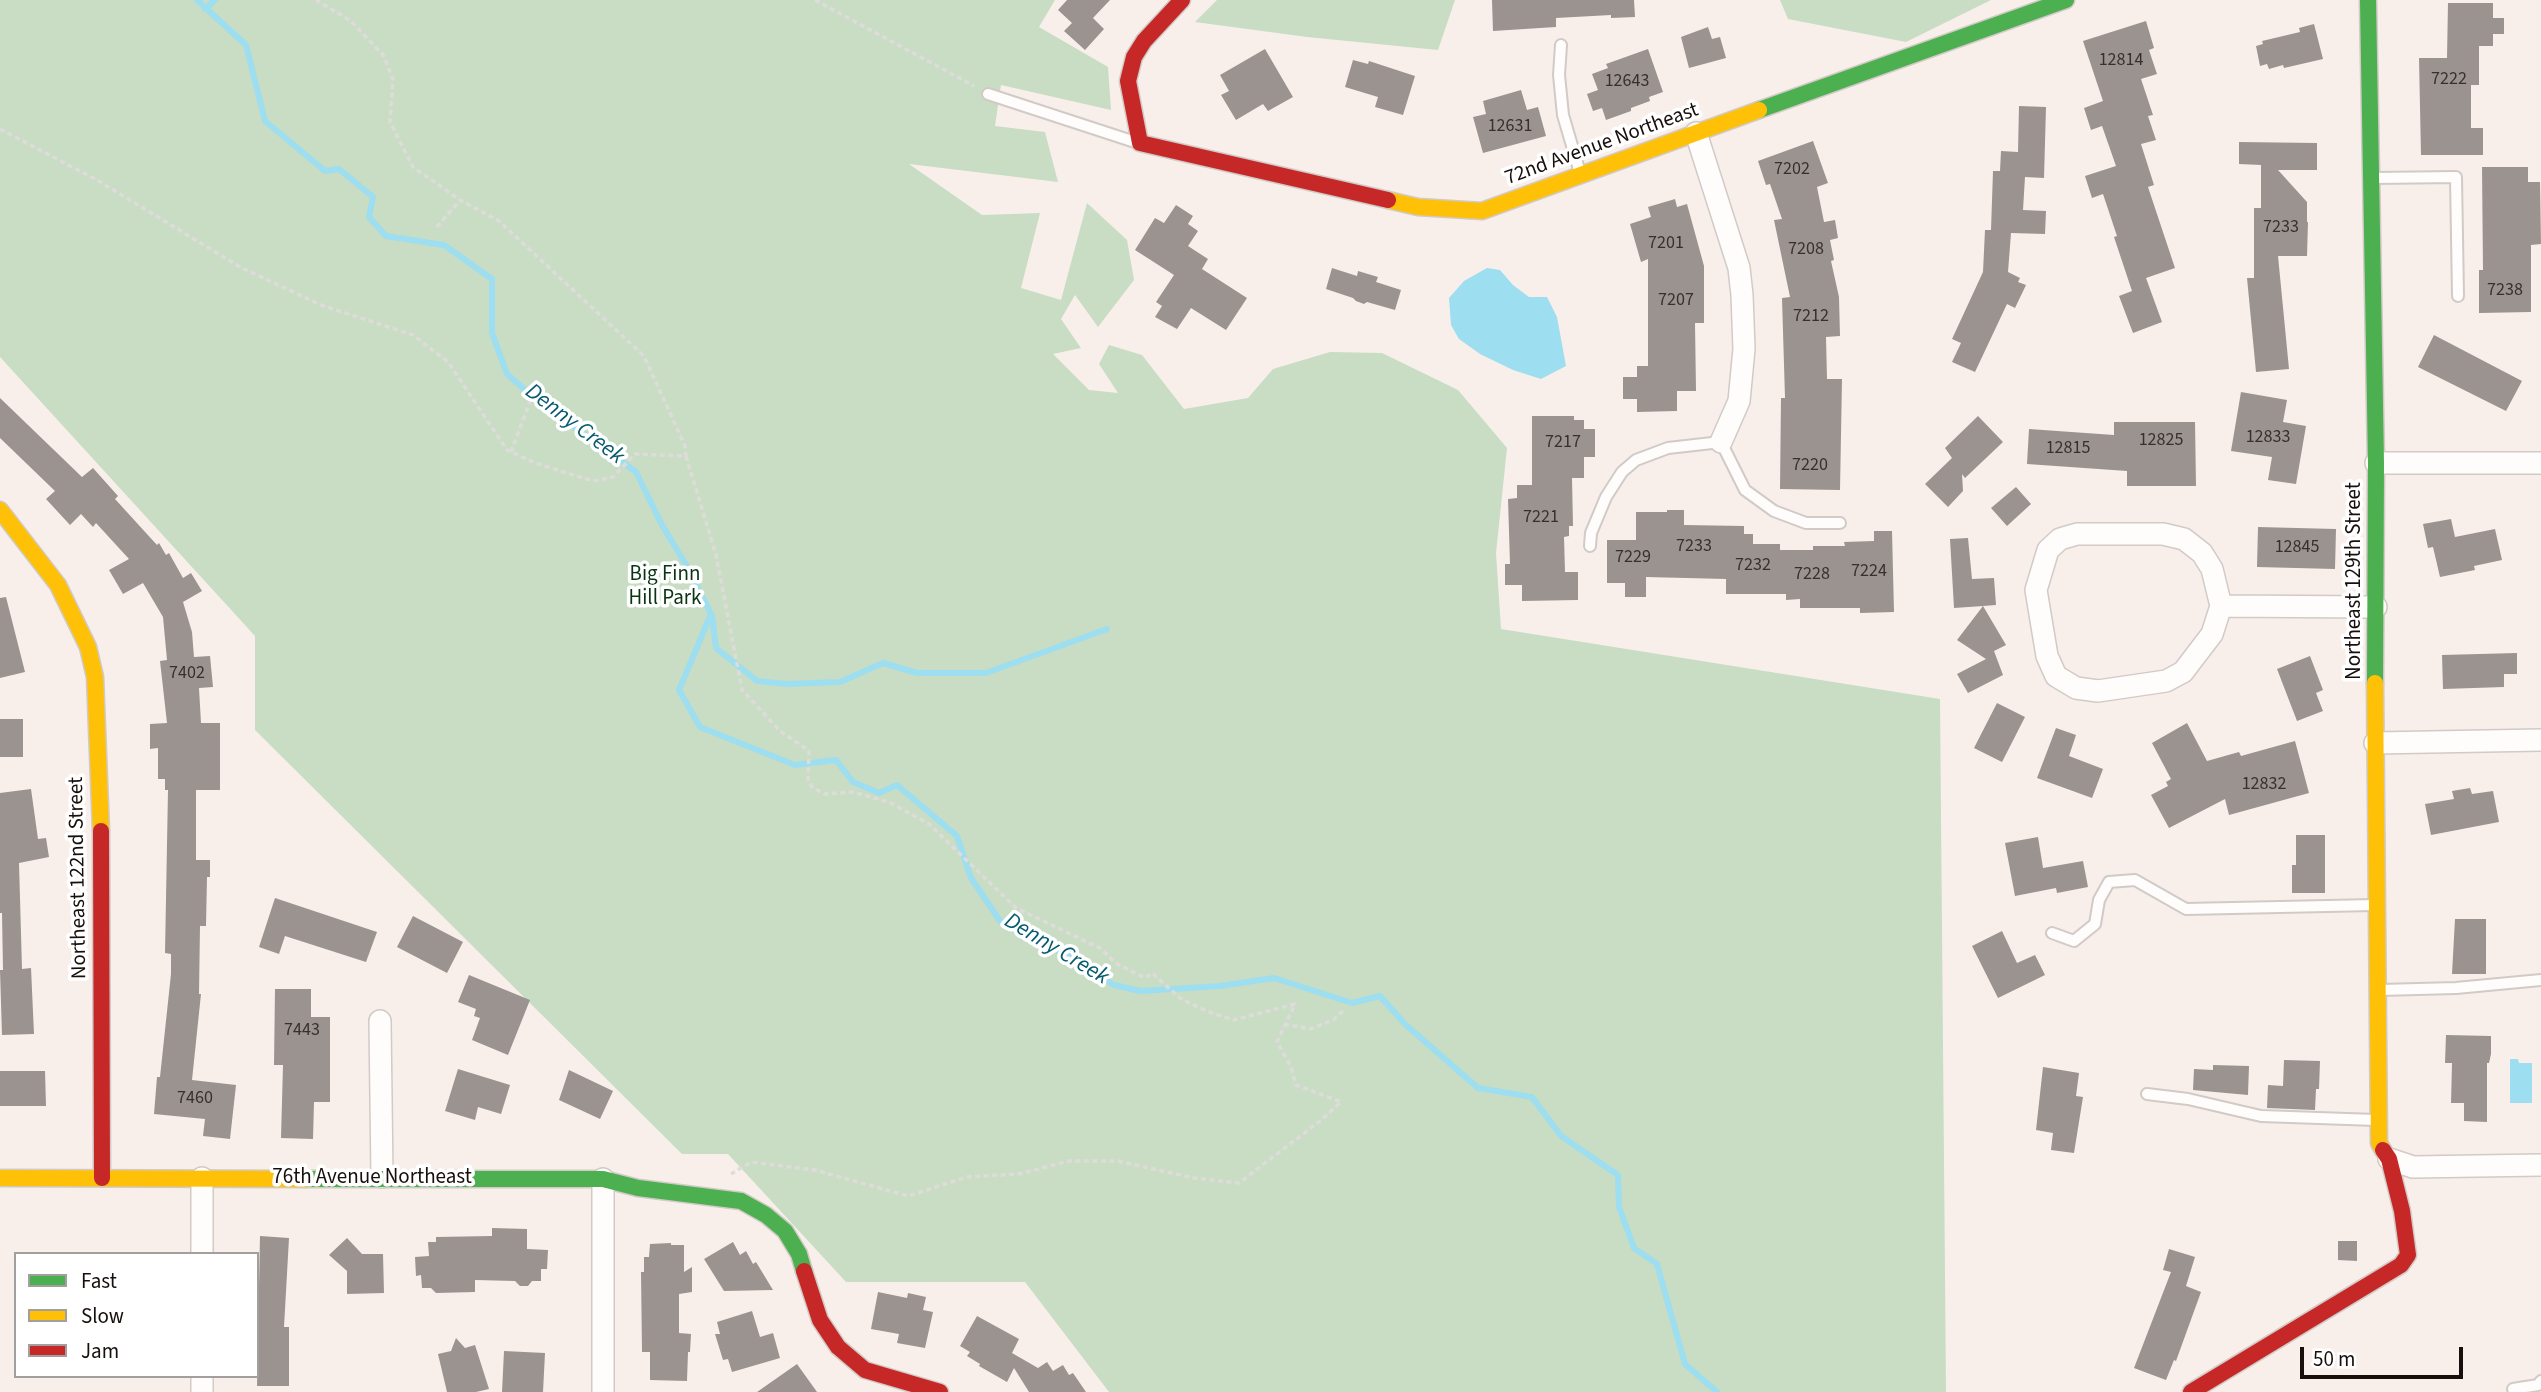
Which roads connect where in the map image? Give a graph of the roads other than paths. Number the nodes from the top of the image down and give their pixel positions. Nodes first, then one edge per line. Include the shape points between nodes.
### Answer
1 (1182, 0) edge
2 (2066, 0) edge
3 (2368, 0) edge
4 (1561, 45) dead end
5 (988, 94) road end
6 (1696, 133) junction
7 (1140, 144) junction
8 (1581, 176) junction
9 (2371, 178) junction
10 (2458, 296) dead end
11 (1721, 442) junction
12 (2376, 463) junction
13 (2541, 463) edge
14 (0, 509) edge
15 (1840, 523) dead end
16 (1590, 546) dead end
17 (2221, 606) junction
18 (2376, 607) junction
19 (2541, 740) edge
20 (2375, 743) junction
21 (2377, 905) junction
22 (2052, 933) dead end
23 (2541, 980) edge
24 (2377, 990) junction
25 (380, 1021) dead end
26 (2147, 1094) dead end
27 (2379, 1120) junction
28 (2389, 1159) junction
29 (2541, 1165) edge
30 (382, 1177) junction
31 (0, 1178) edge
32 (102, 1178) junction
33 (202, 1178) junction
34 (603, 1179) junction
35 (202, 1252) edge
36 (2541, 1381) edge
37 (2514, 1389) dead end
38 (603, 1392) edge
39 (940, 1392) edge
40 (2191, 1392) edge

1 - 7 street via 1134,57 1128,81
2 - 6 street, 72nd Avenue Northeast
3 - 9 street, Northeast 129th Street
4 - 8 lane via 1563,115
5 - 7 lane
6 - 8 street, 72nd Avenue Northeast
6 - 11 street via 1739,268 1742,295 1744,349 1739,401
7 - 8 street, 72nd Avenue Northeast via 1448,210 1482,211
9 - 10 lane via 2456,177
9 - 12 street, Northeast 129th Street
11 - 15 lane via 1745,490 1774,511 1806,523
11 - 16 lane via 1668,448 1636,460 1606,497
12 - 13 street
12 - 18 street, Northeast 129th Street
14 - 32 street, Northeast 122nd Street via 58,585 88,647 96,677
17 - 17 street via 2213,634 2183,672 2166,681 2098,691 2076,688 2056,676 2047,656 2036,590 2048,550 2060,540 2077,534 2163,534 2185,539 2202,553 2212,569
17 - 18 street
18 - 20 street, Northeast 129th Street
19 - 20 street
20 - 21 street, Northeast 129th Street
21 - 22 lane via 2186,909 2135,880 2109,882 2099,900 2095,924 2074,941
21 - 24 street, Northeast 129th Street
23 - 24 lane
24 - 27 street, Northeast 129th Street
25 - 30 street
26 - 27 lane via 2261,1116
27 - 28 street, Northeast 129th Street via 2379,1143
28 - 29 street via 2413,1167
28 - 40 street via 2408,1255 2401,1265
30 - 33 street, 76th Avenue Northeast
30 - 34 street, 76th Avenue Northeast
31 - 32 street, 76th Avenue Northeast
32 - 33 street, 76th Avenue Northeast
33 - 35 street
34 - 38 street
34 - 39 street, 76th Avenue Northeast via 741,1201 766,1215 785,1231 799,1254 820,1320 838,1347 865,1370
36 - 37 lane

